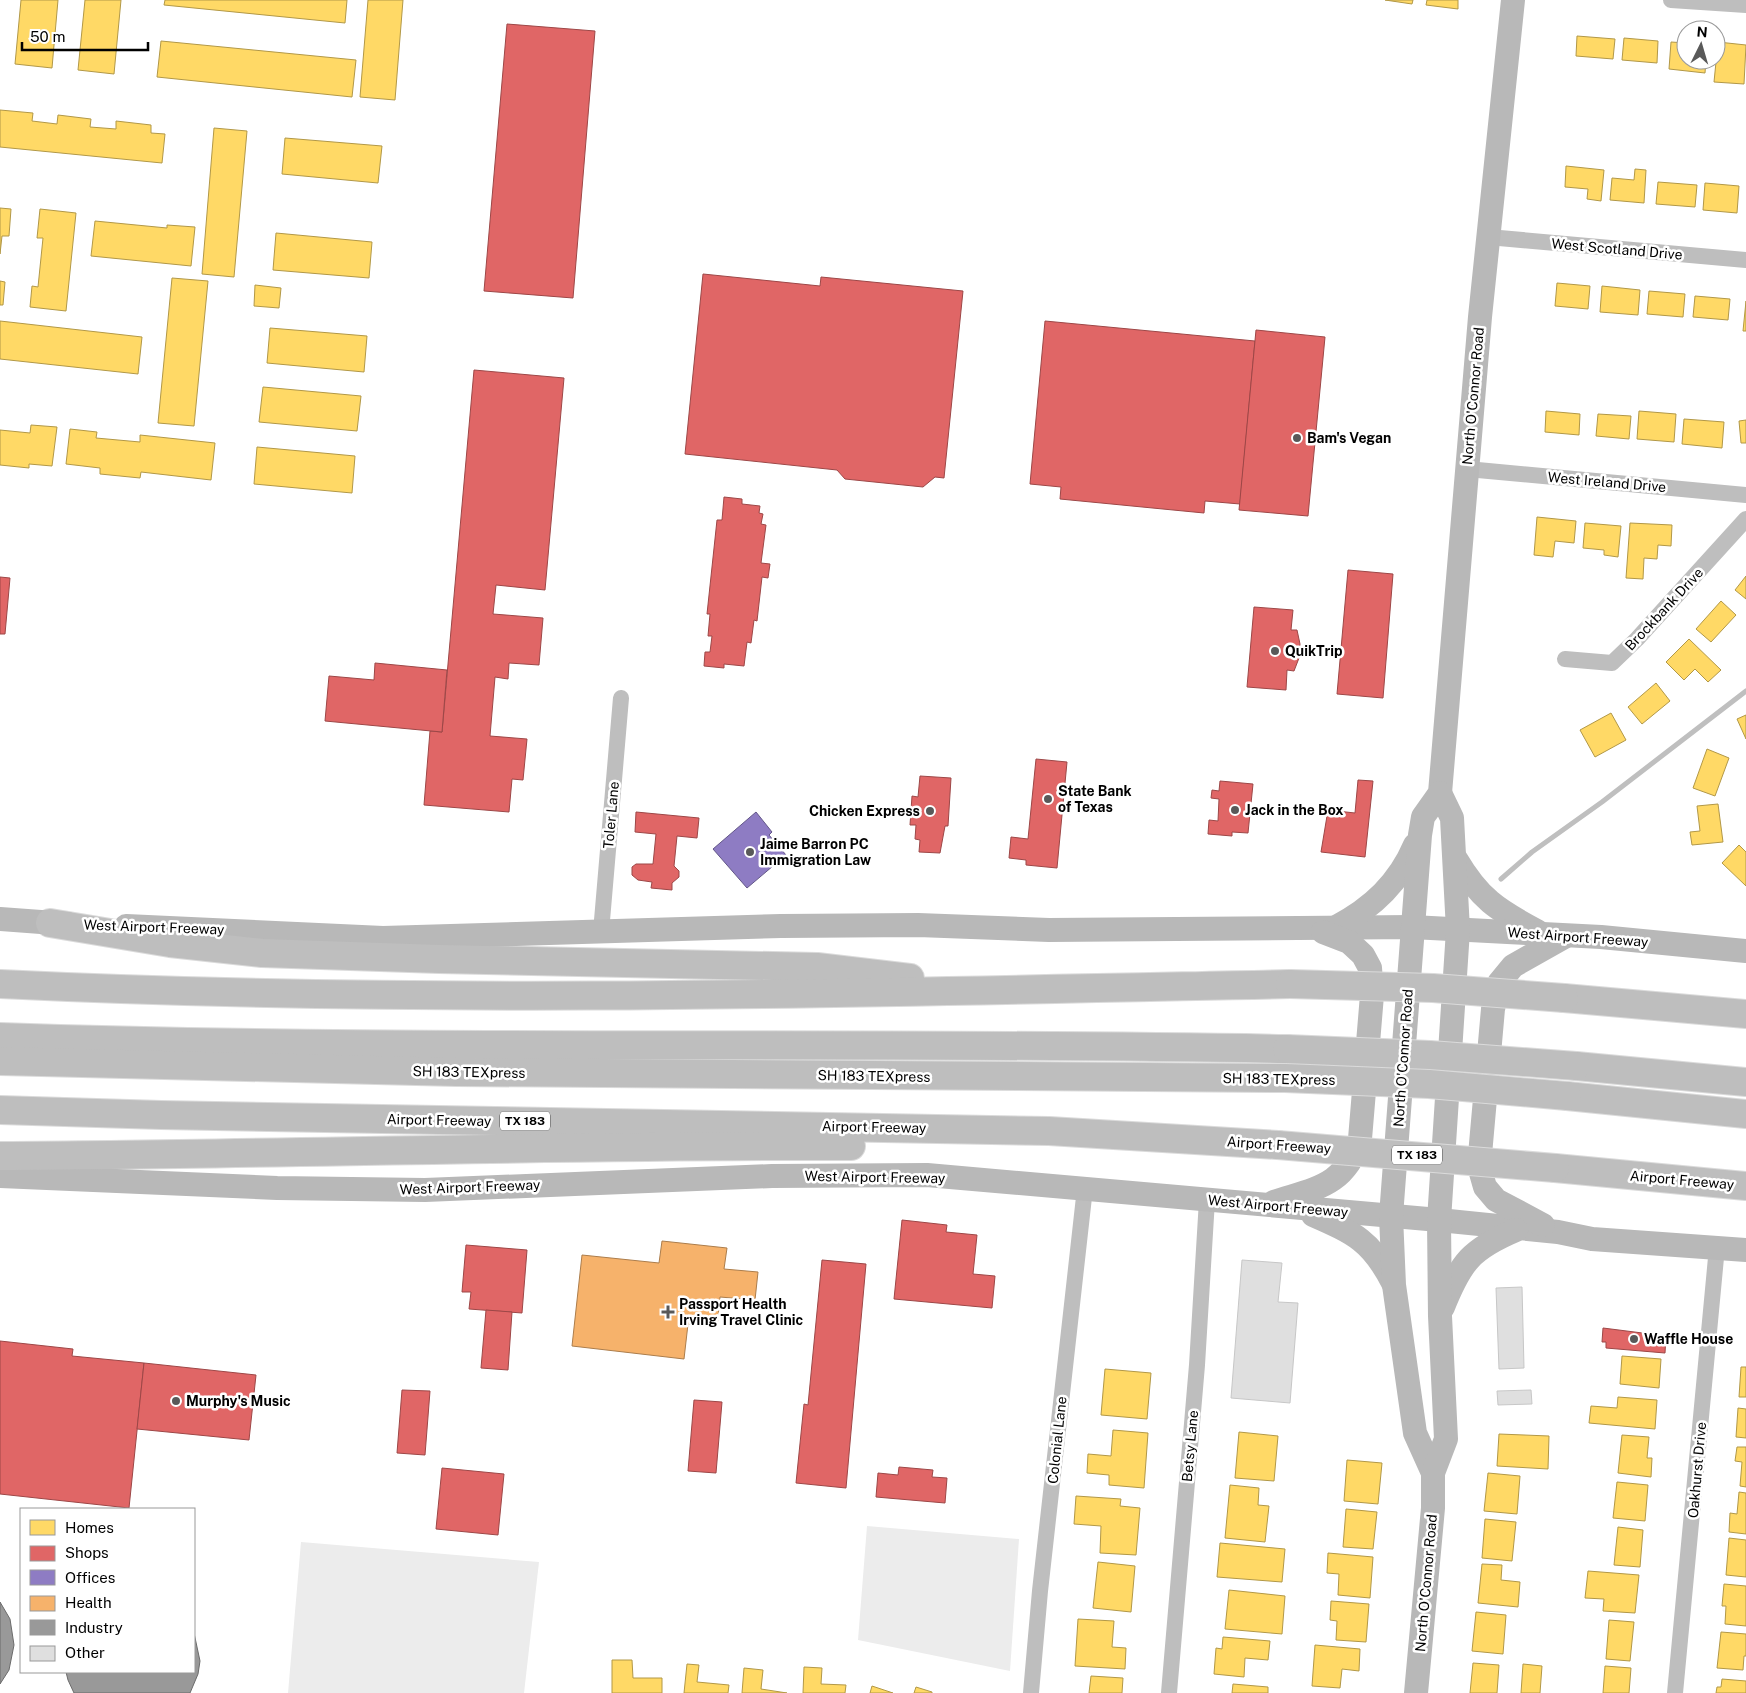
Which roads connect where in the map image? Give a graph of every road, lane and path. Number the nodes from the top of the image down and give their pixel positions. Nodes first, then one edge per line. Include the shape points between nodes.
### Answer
1 (1513, 0) edge
2 (1671, 0) edge
3 (1746, 5) edge
4 (1488, 237) junction
5 (1746, 260) edge
6 (1467, 469) junction
7 (1746, 495) edge
8 (1746, 519) edge
9 (1565, 659) dead end
10 (621, 698) dead end
11 (1440, 793) junction
12 (1420, 835) junction
13 (1455, 857) junction
14 (0, 918) edge
15 (50, 923) junction
16 (1412, 927) junction
17 (1324, 928) junction
18 (1458, 930) junction
19 (601, 932) junction
20 (1543, 934) junction
21 (1567, 936) junction
22 (1746, 951) edge
23 (0, 984) edge
24 (1013, 990) junction
25 (1746, 1014) edge
26 (0, 1037) edge
27 (0, 1061) edge
28 (1746, 1082) edge
29 (0, 1110) edge
30 (1746, 1114) edge
31 (1049, 1130) junction
32 (0, 1156) edge
33 (0, 1176) edge
34 (1746, 1186) edge
35 (1085, 1188) junction
36 (1207, 1200) junction
37 (1263, 1205) junction
38 (1297, 1208) junction
39 (1391, 1216) junction
40 (1439, 1220) junction
41 (1519, 1229) junction
42 (1558, 1232) junction
43 (1717, 1247) junction
44 (1746, 1250) edge
45 (1394, 1286) junction
46 (1440, 1316) junction
47 (1433, 1473) junction
48 (1031, 1693) edge
49 (1169, 1693) edge
50 (1416, 1693) edge
51 (1675, 1693) edge

1 - 4 main road, North O'Connor Road
2 - 3 street
4 - 5 street, West Scotland Drive
4 - 6 main road, North O'Connor Road
6 - 7 street, West Ireland Drive
6 - 11 main road, North O'Connor Road
8 - 9 street, Brockbank Drive via 1638,639 1612,663
10 - 19 street, Toler Lane
11 - 12 main road, North O'Connor Road via 1423,817
11 - 13 main road, North O'Connor Road via 1452,818
12 - 16 main road, North O'Connor Road
12 - 17 main road via 1396,880 1378,900 1357,916
13 - 18 main road, North O'Connor Road
13 - 20 main road via 1470,883 1484,898 1507,915
14 - 15 main road, West Airport Freeway
15 - 19 main road, West Airport Freeway via 383,938
15 - 24 highway via 170,943 262,953 439,960 817,967
16 - 17 main road, West Airport Freeway
16 - 18 main road, West Airport Freeway
16 - 39 main road, North O'Connor Road
17 - 19 main road, West Airport Freeway via 1049,930 918,925
17 - 37 main road via 1349,942 1363,955 1370,968 1372,995 1360,1139 1354,1158 1341,1175 1324,1186
18 - 20 main road, West Airport Freeway
18 - 40 main road, North O'Connor Road
20 - 21 main road, West Airport Freeway
21 - 22 main road, West Airport Freeway
21 - 42 main road via 1513,966 1499,983 1493,1009 1479,1166 1485,1187 1496,1200
23 - 24 highway via 405,997
24 - 25 highway, bridge via 1290,984 1433,988
26 - 28 highway, SH 183 TEXpress, bridge via 156,1043 1287,1049 1430,1055
27 - 30 highway, SH 183 TEXpress, bridge via 458,1072 1285,1078 1429,1084
29 - 31 highway, Airport Freeway / TX 183
31 - 32 highway via 950,1146 648,1146
31 - 34 highway, Airport Freeway / TX 183, bridge via 1278,1145
33 - 35 main road, West Airport Freeway via 277,1188 425,1190 772,1176 927,1175
35 - 36 main road, West Airport Freeway
35 - 48 street, Colonial Lane
36 - 37 main road, West Airport Freeway
36 - 49 street, Betsy Lane via 1197,1365
37 - 38 main road, West Airport Freeway
38 - 39 main road, West Airport Freeway
38 - 45 main road via 1364,1241 1381,1259
39 - 40 main road, West Airport Freeway
39 - 45 main road, North O'Connor Road
40 - 41 main road, West Airport Freeway
40 - 46 main road, North O'Connor Road
41 - 42 main road, West Airport Freeway
41 - 46 main road via 1488,1242 1467,1260 1454,1280
42 - 43 main road, West Airport Freeway via 1592,1239
43 - 44 main road, West Airport Freeway
43 - 51 street, Oakhurst Drive
45 - 47 main road, North O'Connor Road via 1416,1433
46 - 47 main road, North O'Connor Road via 1446,1439
47 - 50 main road, North O'Connor Road via 1433,1508

